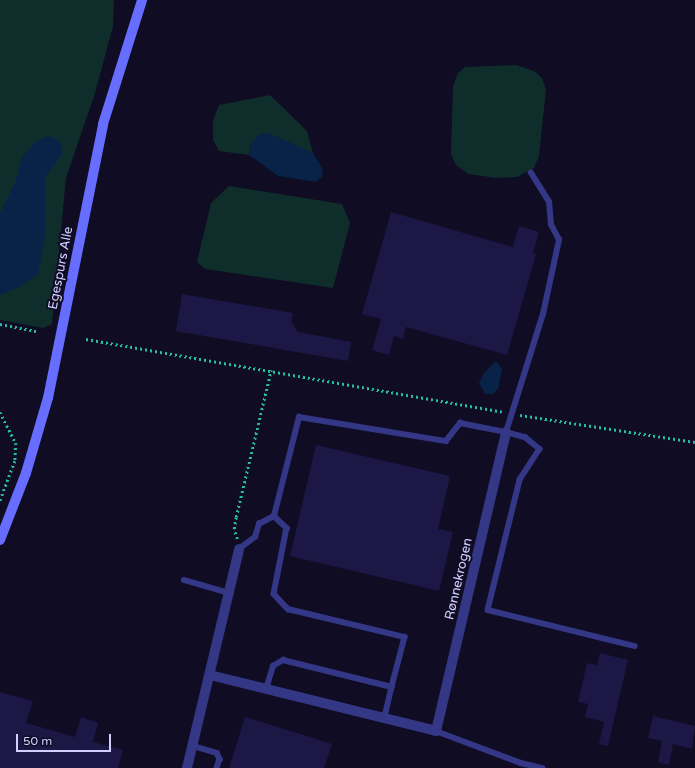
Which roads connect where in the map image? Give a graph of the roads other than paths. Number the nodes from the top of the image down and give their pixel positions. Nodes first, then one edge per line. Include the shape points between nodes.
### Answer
1 (142, 0) edge
2 (531, 172) dead end
3 (506, 432) junction
4 (274, 516) junction
5 (0, 540) edge
6 (239, 549) joint
7 (184, 580) dead end
8 (229, 593) junction
9 (635, 646) dead end
10 (210, 675) junction
11 (392, 687) junction
12 (266, 688) junction
13 (385, 717) junction
14 (436, 731) junction
15 (193, 746) junction
16 (187, 768) edge
17 (217, 768) edge
18 (542, 768) edge

1 - 5 street, Egespurs Alle via 103,124 48,398 26,473
2 - 3 lane via 549,202 551,225 559,240 543,314
3 - 4 lane via 460,423 446,441 299,417
3 - 9 lane via 526,437 540,449 520,480 488,610
3 - 14 street, Rønnekrogen
4 - 6 lane via 259,524 255,537
4 - 11 lane via 287,528 274,594 288,609 405,637
6 - 8 street
7 - 8 lane
8 - 10 street
10 - 12 street
10 - 15 street
11 - 12 lane via 283,660 273,666
11 - 13 lane
12 - 13 street
13 - 14 street
14 - 18 lane via 521,763
15 - 16 street
15 - 17 lane via 217,753 220,759

